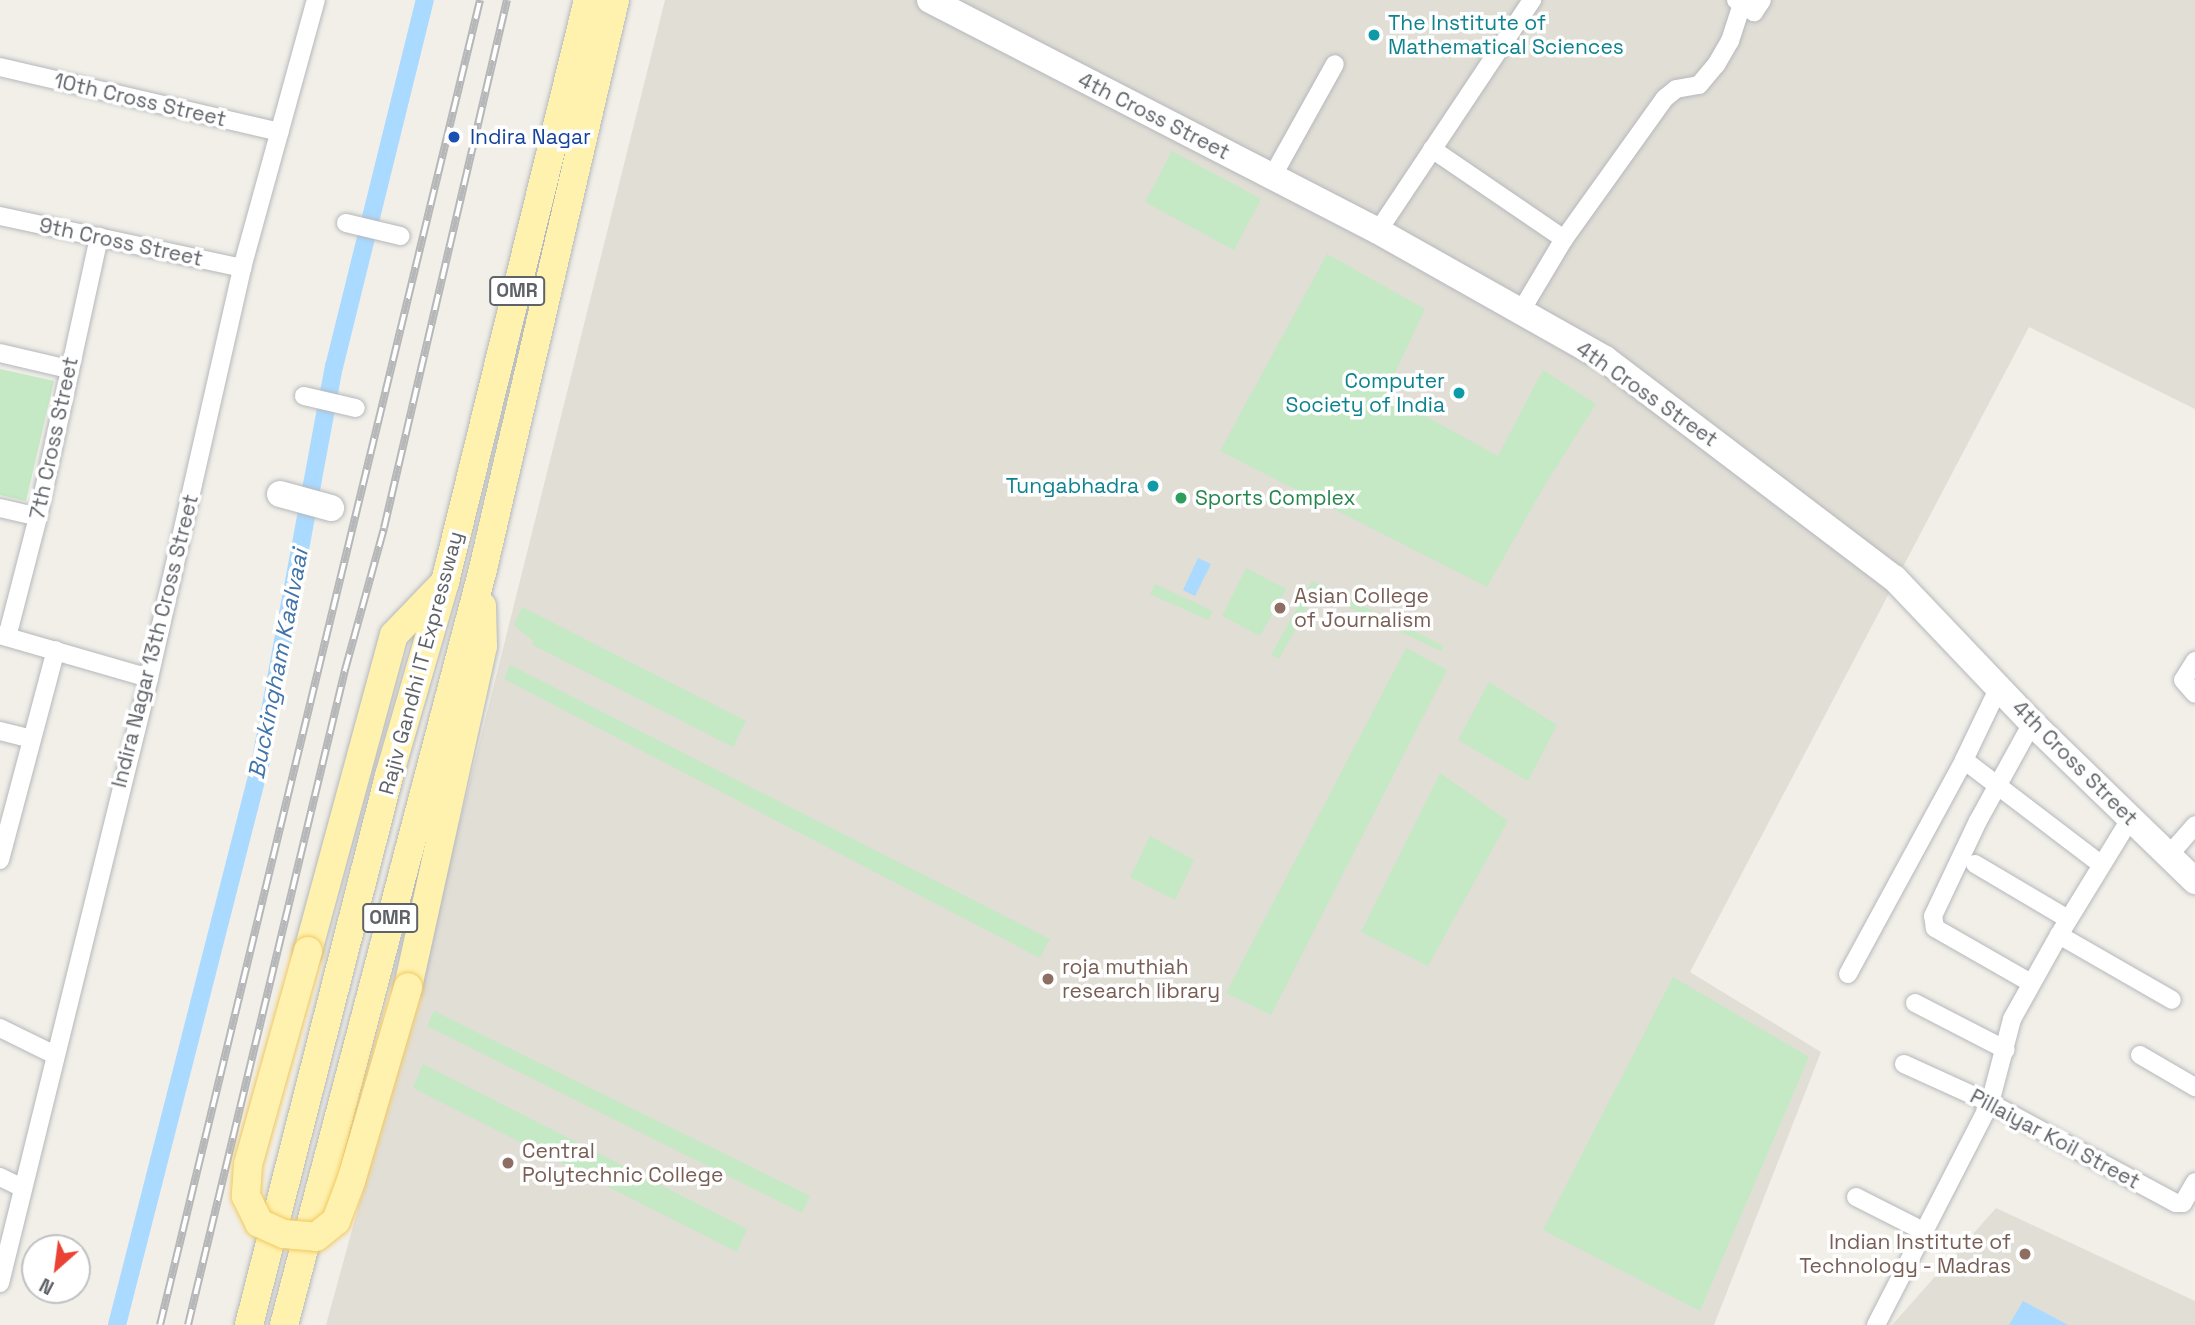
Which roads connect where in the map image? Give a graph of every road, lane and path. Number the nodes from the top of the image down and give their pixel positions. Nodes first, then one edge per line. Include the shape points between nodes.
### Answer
1 (316, 0) edge
2 (588, 0) edge
3 (615, 0) edge
4 (930, 0) edge
5 (1532, 0) edge
6 (1762, 0) edge
7 (1739, 2) edge
8 (1335, 64) dead end
9 (0, 67) edge
10 (279, 132) junction
11 (1432, 149) junction
12 (1272, 177) junction
13 (0, 216) edge
14 (346, 223) dead end
15 (1378, 231) junction
16 (400, 236) dead end
17 (99, 237) junction
18 (1564, 239) junction
19 (242, 268) junction
20 (1521, 311) junction
21 (0, 353) edge
22 (68, 369) junction
23 (304, 396) dead end
24 (356, 408) dead end
25 (280, 494) dead end
26 (331, 508) dead end
27 (0, 509) edge
28 (38, 517) junction
29 (482, 569) junction
30 (445, 582) junction
31 (3, 636) edge
32 (56, 650) junction
33 (2195, 661) edge
34 (149, 678) junction
35 (1999, 687) junction
36 (2195, 694) edge
37 (2032, 723) junction
38 (0, 731) edge
39 (31, 739) junction
40 (1964, 760) junction
41 (1997, 785) junction
42 (2130, 819) junction
43 (2195, 825) edge
44 (2170, 854) junction
45 (0, 860) edge
46 (1975, 864) dead end
47 (2102, 864) junction
48 (2195, 881) edge
49 (2063, 927) junction
50 (1847, 974) dead end
51 (2031, 983) junction
52 (2172, 1000) dead end
53 (1915, 1003) dead end
54 (0, 1028) edge
55 (2006, 1050) junction
56 (55, 1055) junction
57 (2140, 1055) dead end
58 (1904, 1064) dead end
59 (2195, 1087) edge
60 (1990, 1103) junction
61 (0, 1177) edge
62 (2195, 1182) edge
63 (23, 1188) junction
64 (1856, 1197) dead end
65 (1924, 1232) junction
66 (0, 1283) edge
67 (249, 1325) edge
68 (284, 1325) edge
69 (1876, 1325) edge

1 - 10 street, Indira Nagar 13th Cross Street
2 - 30 main road, Rajiv Gandhi IT Expressway / OMR
3 - 29 main road, Rajiv Gandhi IT Expressway / OMR
4 - 12 street, 4th Cross Street
5 - 11 street
6 - 7 street via 1754,12
7 - 18 street via 1730,41 1716,65 1699,85 1676,89 1665,98
8 - 12 street
9 - 10 street, 10th Cross Street
10 - 19 street, Indira Nagar 13th Cross Street
11 - 15 street
11 - 18 street
12 - 15 street, 4th Cross Street
13 - 17 street, 9th Cross Street
14 - 16 street
15 - 20 street, 4th Cross Street
17 - 19 street, 9th Cross Street
17 - 22 street, 7th Cross Street
18 - 20 street
19 - 34 street, Indira Nagar 13th Cross Street
20 - 35 street, 4th Cross Street via 1629,376 1894,578
21 - 22 street
22 - 28 street, 7th Cross Street
23 - 24 street
25 - 26 street
27 - 28 street
28 - 31 street, 7th Cross Street
29 - 30 main road, bridge via 483,646 408,987 351,1181 336,1221 316,1237 284,1234 259,1223 246,1196 248,1165 394,635
29 - 68 main road, Rajiv Gandhi IT Expressway / OMR
30 - 67 main road, Rajiv Gandhi IT Expressway / OMR via 389,776
31 - 32 street
32 - 34 street
32 - 39 street
33 - 36 street via 2183,680
34 - 56 street, Indira Nagar 13th Cross Street
35 - 37 street, 4th Cross Street
35 - 40 street
37 - 41 street
37 - 42 street, 4th Cross Street
38 - 39 street
39 - 45 street
40 - 41 street
40 - 50 street
41 - 47 street
41 - 51 street via 1937,902 1935,928
42 - 44 street, 4th Cross Street
42 - 47 street
43 - 44 street
44 - 48 street, 4th Cross Street
46 - 49 street
47 - 49 street
49 - 51 street
49 - 52 street
51 - 55 street via 2012,1019
53 - 55 street
54 - 56 street
55 - 60 street
56 - 63 street, Indira Nagar 13th Cross Street
57 - 59 street
58 - 60 street, Pillaiyar Koil Street
60 - 62 street, Pillaiyar Koil Street via 2176,1203 2183,1203
60 - 65 street
61 - 63 street
63 - 66 street, Indira Nagar 13th Cross Street
64 - 65 street
65 - 69 street

